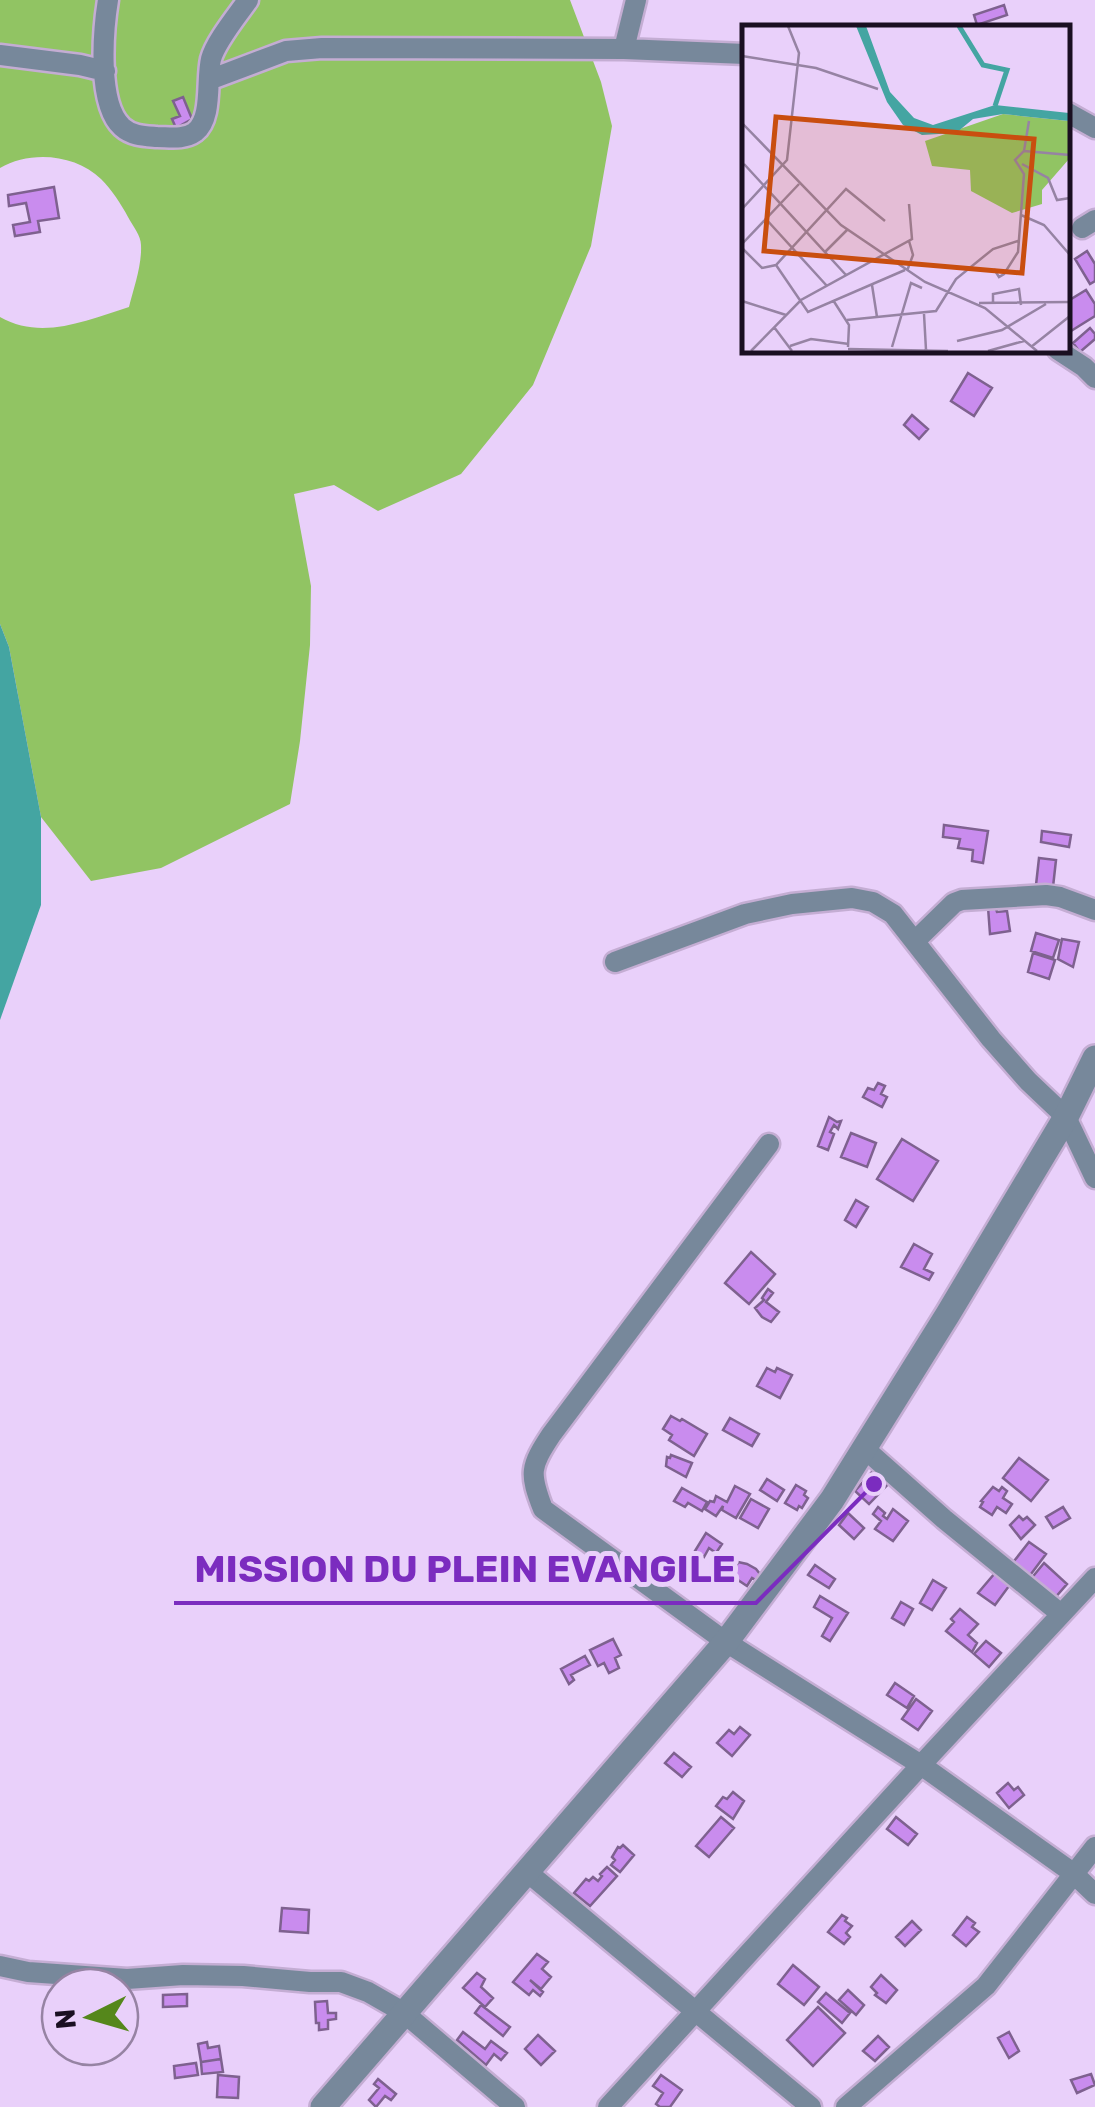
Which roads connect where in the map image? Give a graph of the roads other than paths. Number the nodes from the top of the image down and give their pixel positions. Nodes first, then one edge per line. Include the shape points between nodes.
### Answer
1 (108, 0) edge
2 (248, 0) edge
3 (636, 0) edge
4 (624, 50) junction
5 (742, 54) edge
6 (0, 56) edge
7 (105, 72) junction
8 (209, 80) junction
9 (1070, 114) edge
10 (1095, 128) edge
11 (1061, 352) edge
12 (1095, 378) edge
13 (1095, 910) edge
14 (915, 941) junction
15 (615, 962) dead end
16 (1095, 1058) edge
17 (1066, 1117) junction
18 (769, 1144) dead end
19 (1095, 1178) edge
20 (864, 1449) junction
21 (1095, 1578) edge
22 (1061, 1614) junction
23 (726, 1642) junction
24 (921, 1765) junction
25 (1095, 1848) edge
26 (526, 1871) junction
27 (1072, 1873) junction
28 (1095, 1894) edge
29 (0, 1966) edge
30 (696, 2011) junction
31 (403, 2012) junction
32 (323, 2107) edge
33 (515, 2107) edge
34 (608, 2107) edge
35 (811, 2107) edge
36 (846, 2107) edge

1 - 7 street
2 - 8 street via 212,55
3 - 4 street
4 - 5 street
4 - 8 street via 322,48 286,51
6 - 7 street
7 - 8 street via 114,118 136,136 194,133 204,120
9 - 10 street
11 - 12 street
13 - 14 street via 1046,895 962,900
14 - 15 street via 893,914 852,898 745,914
14 - 17 street via 991,1039
16 - 17 street
17 - 19 street
17 - 20 street
18 - 23 street via 535,1460 533,1484 543,1509
20 - 22 street
20 - 23 street
21 - 22 street
22 - 24 street
23 - 24 street
23 - 26 street
24 - 27 street
24 - 30 street
25 - 27 street
26 - 30 street
26 - 31 street
27 - 28 street
27 - 36 street via 986,1986
29 - 31 street via 127,1978 341,1982
30 - 34 street
30 - 35 street
31 - 32 street
31 - 33 street

